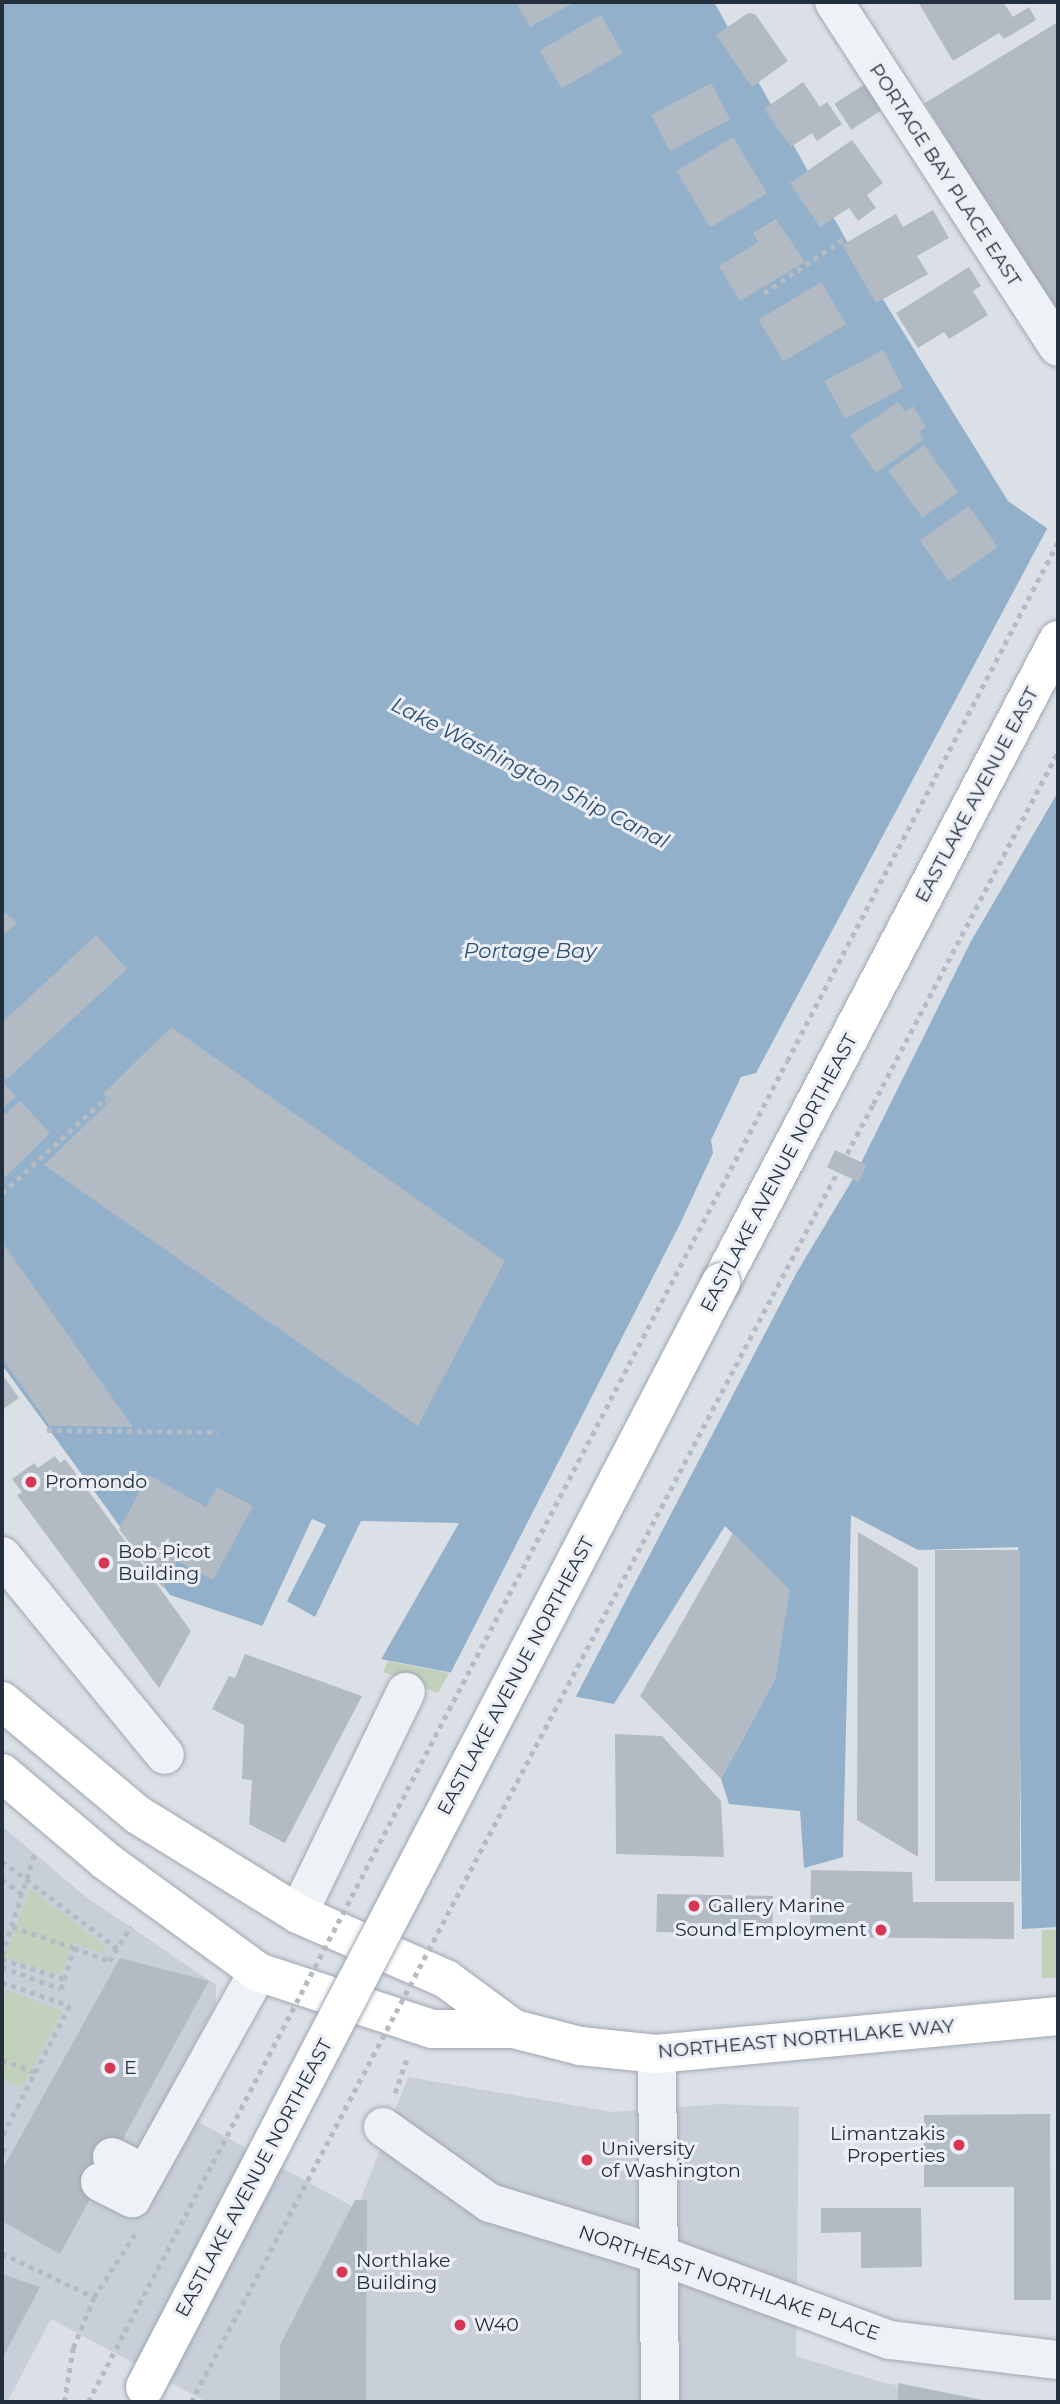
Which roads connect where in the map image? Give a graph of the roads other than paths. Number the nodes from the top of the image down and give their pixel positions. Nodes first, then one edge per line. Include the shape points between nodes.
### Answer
1 (834, 2) edge
2 (1058, 348) edge
3 (1058, 640) edge
4 (896, 950) joint
5 (2, 1556) edge
6 (406, 1692) dead end
7 (2, 1701) edge
8 (165, 1755) dead end
9 (2, 1773) edge
10 (298, 1914) junction
11 (258, 1972) junction
12 (1058, 2016) edge
13 (514, 2029) junction
14 (657, 2054) junction
15 (383, 2127) road end
16 (126, 2188) road end
17 (657, 2254) junction
18 (1058, 2360) edge
19 (137, 2402) edge
20 (660, 2402) edge

1 - 2 street, PORTAGE BAY PLACE EAST
3 - 4 main road, EASTLAKE AVENUE EAST
4 - 19 main road, EASTLAKE AVENUE NORTHEAST, bridge
5 - 8 street
6 - 10 street
7 - 10 main road, NORTHEAST NORTHLAKE WAY via 138,1815
9 - 11 main road, NORTHEAST NORTHLAKE WAY via 106,1861
10 - 13 main road, NORTHEAST NORTHLAKE WAY via 446,1979
11 - 13 main road, NORTHEAST NORTHLAKE WAY via 432,2029
11 - 16 street
12 - 14 main road, NORTHEAST NORTHLAKE WAY
13 - 14 main road, NORTHEAST NORTHLAKE WAY via 580,2046
14 - 17 street
15 - 17 street, NORTHEAST NORTHLAKE PLACE via 490,2203
17 - 18 street, NORTHEAST NORTHLAKE PLACE via 890,2340
17 - 20 street

